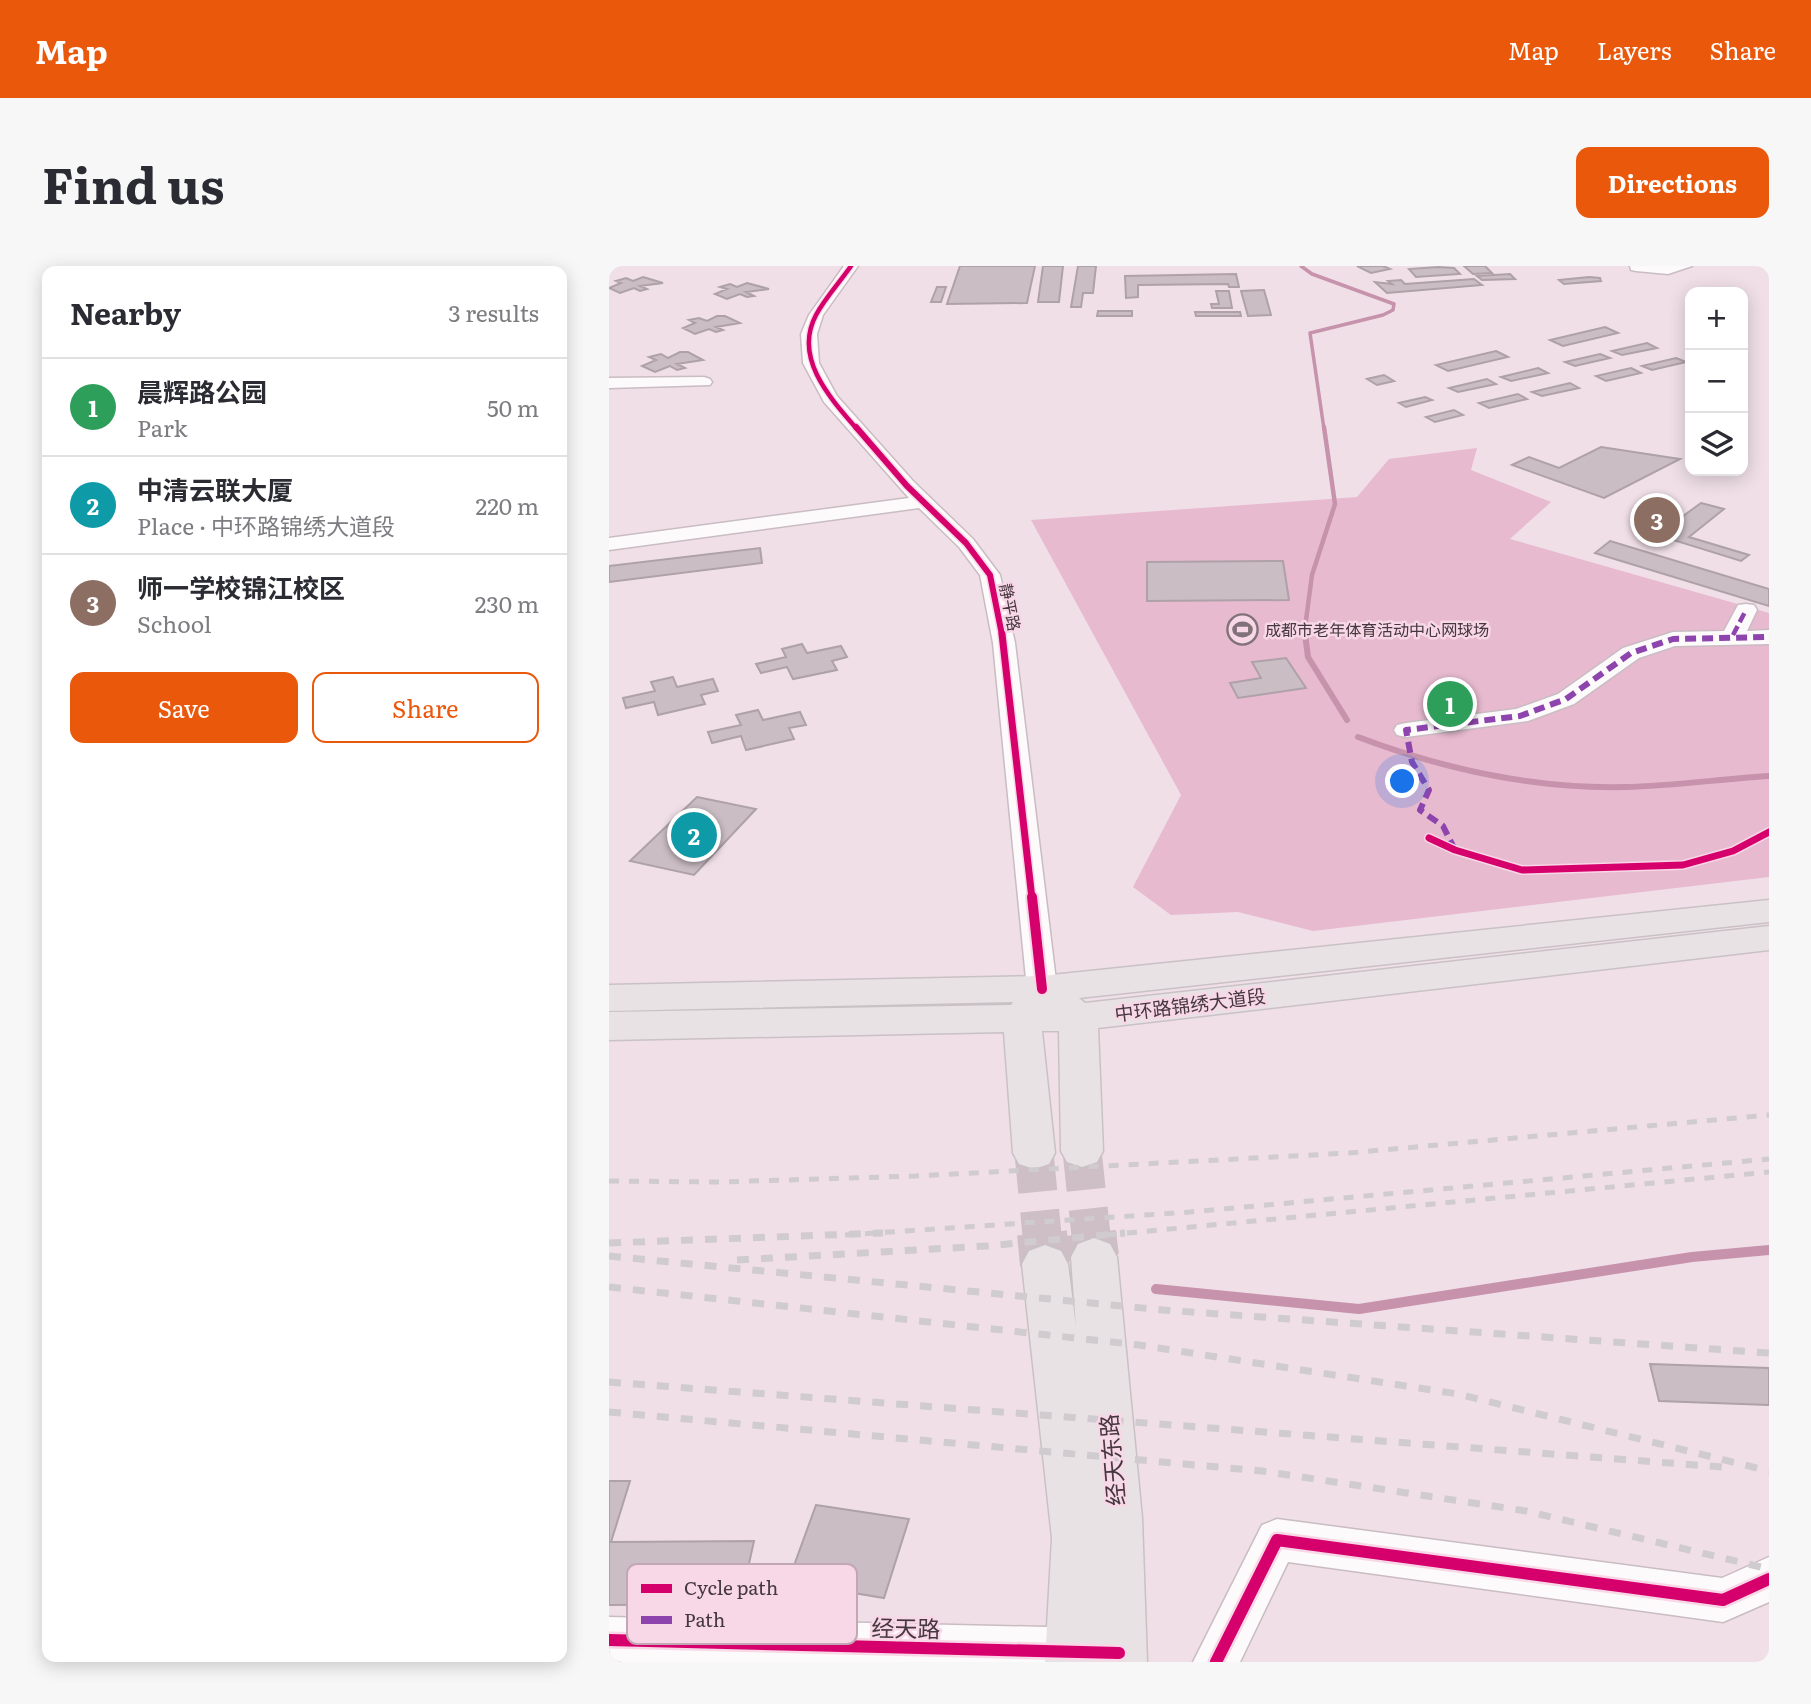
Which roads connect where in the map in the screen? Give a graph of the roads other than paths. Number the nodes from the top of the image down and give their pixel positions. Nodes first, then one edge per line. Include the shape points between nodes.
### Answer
1 (851, 266) edge
2 (1685, 266) edge
3 (1636, 267) edge
4 (704, 382) dead end
5 (609, 383) edge
6 (923, 502) junction
7 (609, 544) edge
8 (1746, 610) dead end
9 (1734, 636) junction
10 (1769, 637) edge
11 (1406, 730) dead end
12 (1769, 911) edge
13 (1769, 938) edge
14 (609, 998) edge
15 (1032, 1004) junction
16 (1078, 1017) junction
17 (609, 1026) edge
18 (1082, 1151) tunnel mouth
19 (1034, 1153) tunnel mouth
20 (1094, 1258) tunnel mouth
21 (1045, 1264) tunnel mouth
22 (1769, 1579) edge
23 (609, 1640) edge
24 (627, 1641) edge
25 (668, 1644) edge
26 (800, 1653) edge
27 (1096, 1657) edge
28 (1216, 1662) edge

1 - 6 street, 静平路 via 816,315 809,334 811,363 830,398
2 - 3 street via 1668,270
4 - 5 street
6 - 7 street
6 - 15 street, 静平路 via 966,543 990,575 1004,643
8 - 9 street
9 - 10 street
9 - 11 street via 1673,639 1632,653 1566,699 1520,716
12 - 15 main road, 中环路锦绣大道段
13 - 16 main road, 中环路锦绣大道段
14 - 15 main road, 中环路锦绣大道段
15 - 16 main road
15 - 17 main road, 中环路锦绣大道段
15 - 19 main road
16 - 18 main road
20 - 27 main road, 经天东路 via 1116,1518
21 - 27 main road, 经天东路
22 - 28 street via 1723,1600 1277,1540
23 - 24 street, 经天路
25 - 26 street, 经天路
26 - 27 street, 经天路

